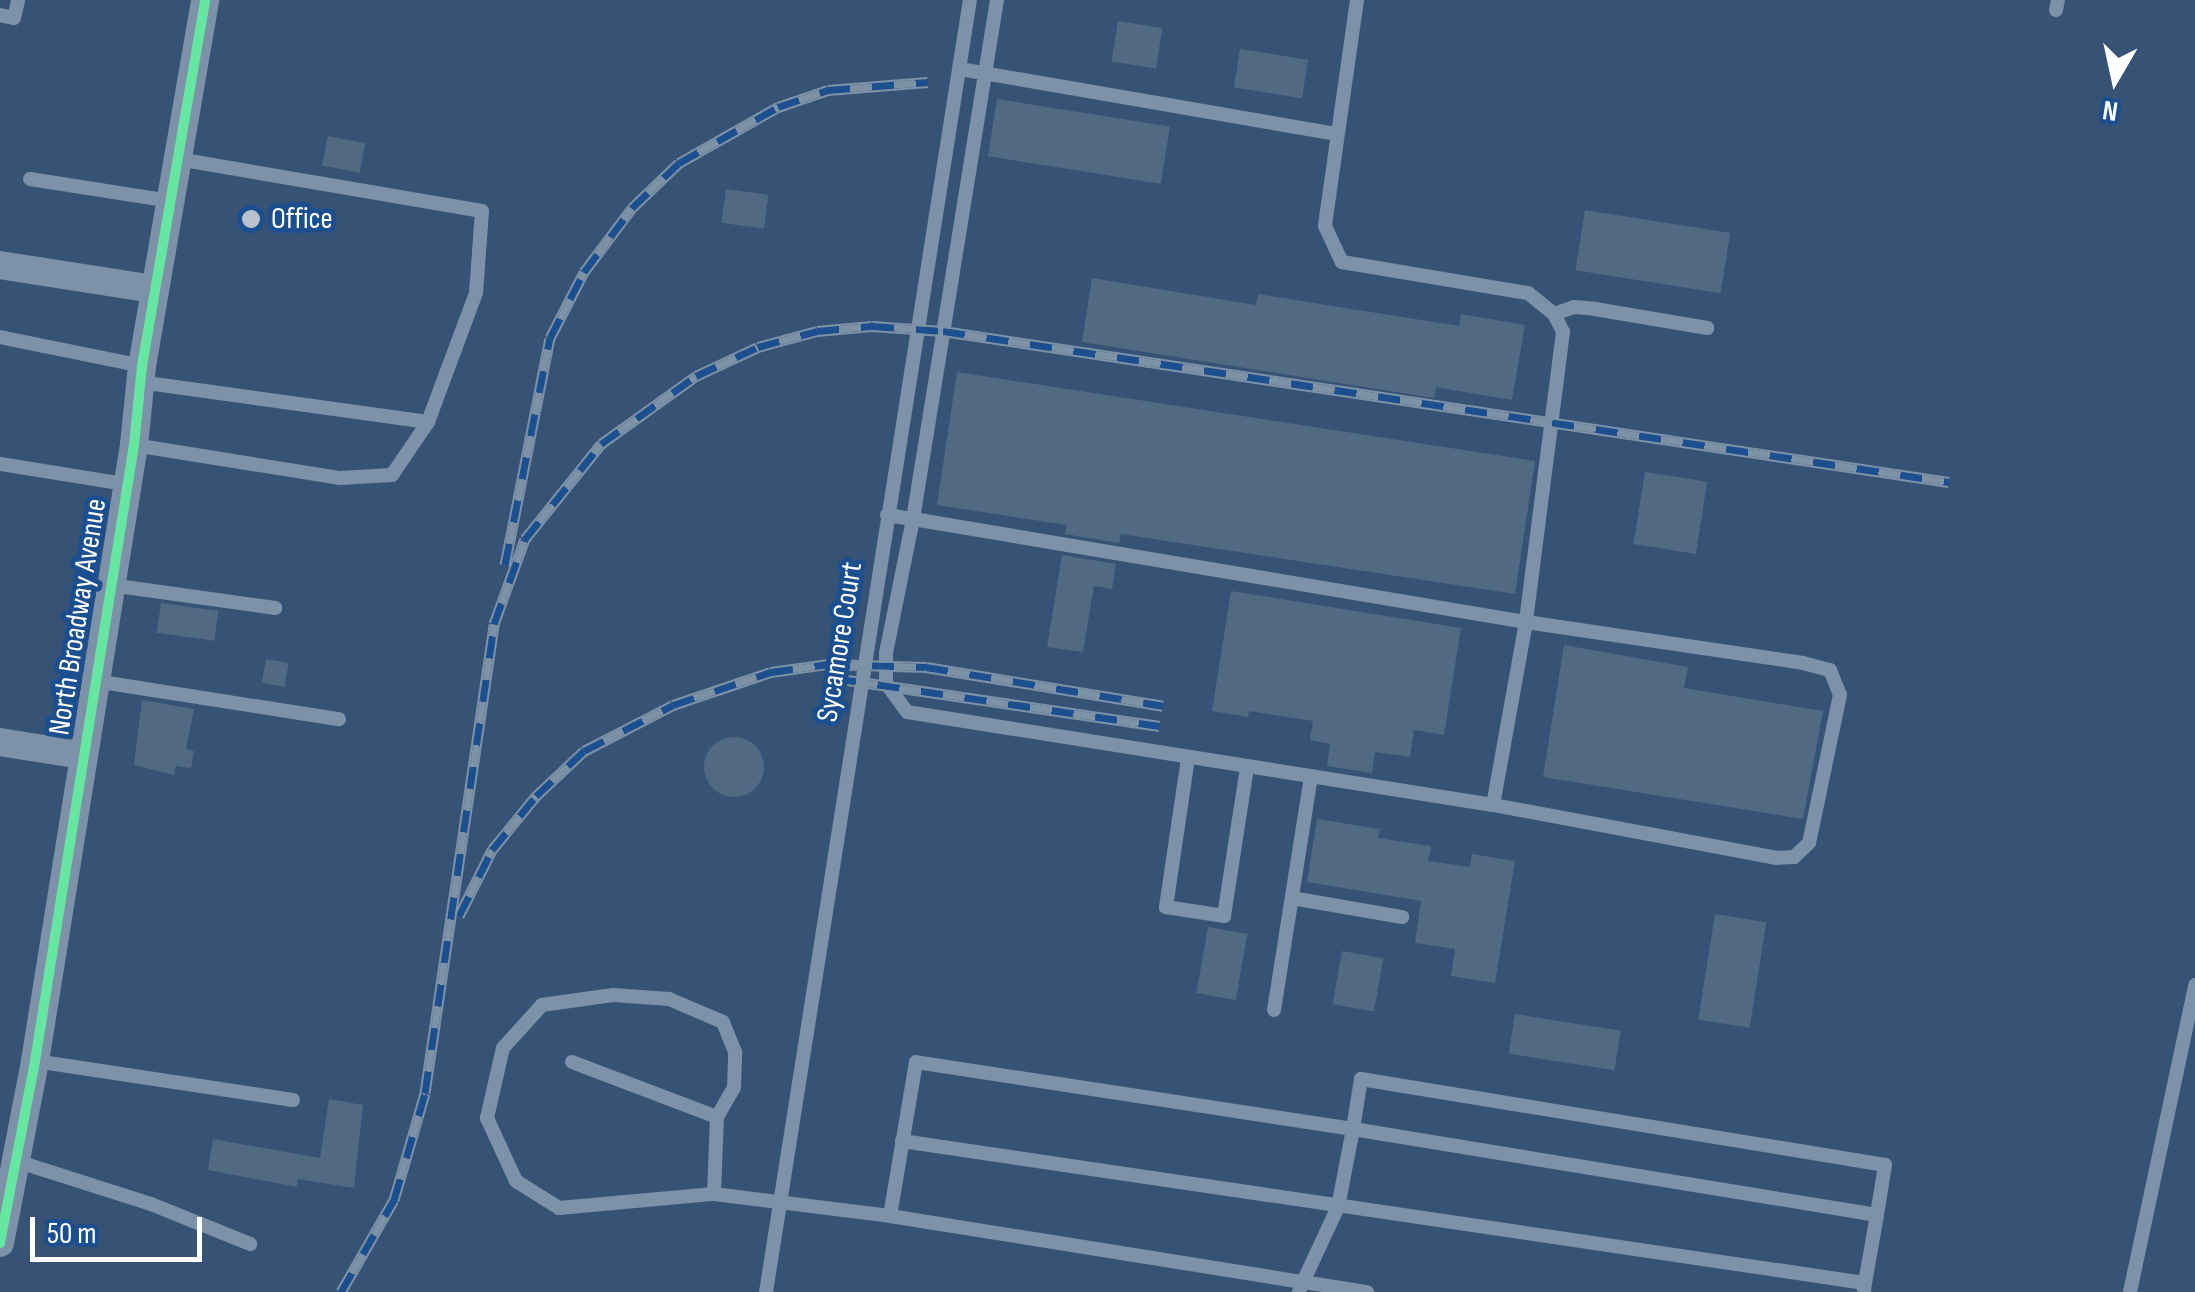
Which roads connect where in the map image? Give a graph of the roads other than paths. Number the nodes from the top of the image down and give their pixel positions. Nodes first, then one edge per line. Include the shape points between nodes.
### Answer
1 (18, 0) edge
2 (204, 0) edge
3 (970, 0) edge
4 (997, 0) edge
5 (1358, 0) edge
6 (0, 15) edge
7 (960, 69) junction
8 (984, 74) junction
9 (1338, 134) junction
10 (178, 160) junction
11 (30, 179) dead end
12 (171, 201) junction
13 (0, 265) edge
14 (154, 289) junction
15 (1554, 314) junction
16 (1707, 328) dead end
17 (0, 337) edge
18 (141, 374) junction
19 (428, 422) junction
20 (134, 445) junction
21 (0, 464) edge
22 (125, 484) junction
23 (887, 515) junction
24 (913, 520) junction
25 (110, 584) junction
26 (274, 608) dead end
27 (1526, 622) junction
28 (94, 681) junction
29 (338, 719) dead end
30 (0, 742) edge
31 (80, 755) junction
32 (1188, 758) junction
33 (1246, 767) junction
34 (1311, 778) junction
35 (1494, 805) junction
36 (1292, 898) junction
37 (1402, 917) dead end
38 (2195, 985) edge
39 (1274, 1010) dead end
40 (34, 1060) junction
41 (572, 1062) dead end
42 (292, 1100) dead end
43 (717, 1117) junction
44 (1353, 1129) junction
45 (902, 1142) junction
46 (16, 1161) junction
47 (714, 1194) junction
48 (780, 1205) junction
49 (1338, 1206) junction
50 (1877, 1215) junction
51 (890, 1216) junction
52 (0, 1243) edge
53 (250, 1244) dead end
54 (1301, 1287) edge
55 (1865, 1288) edge
56 (766, 1292) edge
57 (1368, 1292) edge
58 (2130, 1292) edge

1 - 6 lane via 14,18
2 - 10 street, North Broadway Avenue
3 - 7 lane, Sycamore Court
4 - 8 lane
5 - 9 lane
7 - 8 lane
7 - 23 lane, Sycamore Court
8 - 9 lane
8 - 24 lane
9 - 15 lane via 1325,226 1342,262 1528,293
10 - 12 street, North Broadway Avenue
10 - 19 lane via 482,210 476,293
11 - 12 lane
12 - 14 street, North Broadway Avenue
13 - 14 street
14 - 18 street, North Broadway Avenue
15 - 16 lane via 1595,308
15 - 27 lane via 1563,332
17 - 18 lane
18 - 19 lane
18 - 20 street, North Broadway Avenue
19 - 20 lane via 392,476 340,478
20 - 22 street, North Broadway Avenue
21 - 22 lane
22 - 25 street, North Broadway Avenue
23 - 24 lane
23 - 48 lane, Sycamore Court
24 - 27 lane
24 - 32 lane via 886,664 886,684 907,712
25 - 26 lane
25 - 28 street, North Broadway Avenue
27 - 35 lane
27 - 35 lane via 1803,663 1830,670 1840,695 1809,843 1794,858
28 - 29 lane
28 - 31 street, North Broadway Avenue
30 - 31 street
31 - 40 street, North Broadway Avenue
32 - 33 lane
32 - 33 lane via 1166,907 1224,916
33 - 34 lane
34 - 35 lane
34 - 36 lane
36 - 37 lane
36 - 39 lane
38 - 58 lane
40 - 42 lane
40 - 46 street, North Broadway Avenue
41 - 43 lane
43 - 47 lane
43 - 47 lane via 734,1088 734,1052 723,1022 669,999 613,995 542,1005 502,1048 486,1118 516,1181 559,1208
44 - 45 lane via 916,1062
44 - 49 lane
44 - 50 lane
44 - 50 lane via 1361,1079 1885,1165
45 - 49 lane
45 - 51 lane
46 - 52 street, North Broadway Avenue
46 - 53 lane
47 - 48 lane
48 - 51 lane
48 - 56 lane, Sycamore Court
49 - 54 lane
49 - 55 lane
50 - 55 lane
51 - 54 lane
54 - 57 lane

